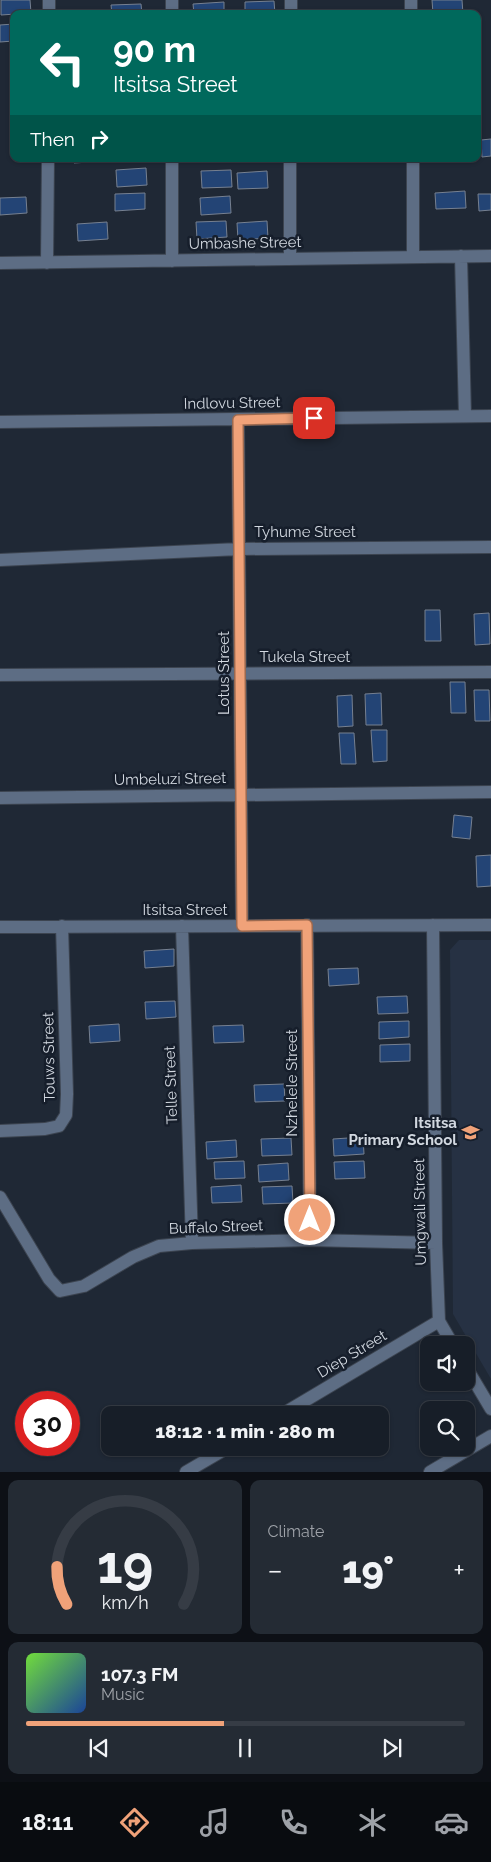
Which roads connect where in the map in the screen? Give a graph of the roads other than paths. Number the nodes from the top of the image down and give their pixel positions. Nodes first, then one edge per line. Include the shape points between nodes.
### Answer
1 (48, 162) edge
2 (172, 162) edge
3 (290, 162) edge
4 (413, 162) edge
5 (461, 256) junction
6 (491, 256) edge
7 (413, 257) junction
8 (290, 259) junction
9 (172, 260) junction
10 (0, 263) edge
11 (47, 263) junction
12 (465, 416) junction
13 (491, 416) edge
14 (238, 420) junction
15 (0, 422) edge
16 (491, 547) edge
17 (239, 549) junction
18 (0, 560) edge
19 (491, 672) edge
20 (240, 674) junction
21 (0, 675) edge
22 (491, 792) edge
23 (241, 794) junction
24 (0, 798) edge
25 (307, 925) junction
26 (433, 925) junction
27 (491, 925) edge
28 (62, 926) junction
29 (182, 926) junction
30 (242, 926) junction
31 (0, 927) edge
32 (0, 1131) edge
33 (0, 1198) edge
34 (310, 1240) junction
35 (192, 1242) junction
36 (436, 1243) junction
37 (439, 1321) junction
38 (448, 1336) edge
39 (475, 1382) edge
40 (296, 1406) edge
41 (491, 1409) edge
42 (491, 1436) edge
43 (213, 1456) edge
44 (186, 1472) edge
45 (430, 1472) edge

1 - 11 street
2 - 9 street
3 - 8 street
4 - 7 street
5 - 6 street, Umbashe Street
5 - 7 street, Umbashe Street
5 - 12 street
7 - 8 street, Umbashe Street
8 - 9 street, Umbashe Street
9 - 11 street, Umbashe Street
10 - 11 street, Umbashe Street
12 - 13 street, Indlovu Street
12 - 14 street, Indlovu Street
14 - 15 street, Indlovu Street
14 - 17 street, Lotus Street
16 - 17 street, Tyhume Street
17 - 18 street, Tyhume Street
17 - 20 street, Lotus Street
19 - 20 street, Tukela Street
20 - 21 street, Tukela Street
20 - 23 street, Lotus Street
22 - 23 street, Umbeluzi Street
23 - 24 street, Umbeluzi Street
23 - 30 street, Lotus Street
25 - 26 street, Itsitsa Street
25 - 30 street, Itsitsa Street
25 - 34 street, Nzhelele Street
26 - 27 street, Itsitsa Street
26 - 36 street, Umgwali Street
28 - 29 street, Itsitsa Street
28 - 31 street, Itsitsa Street
28 - 32 street, Touws Street via 66,1115 59,1126
29 - 30 street, Itsitsa Street
29 - 35 street, Telle Street
33 - 35 street, Buffalo Street via 49,1279 60,1291 84,1286 133,1257 159,1246
34 - 35 street, Buffalo Street
34 - 36 street, Buffalo Street
36 - 37 street, Umgwali Street
37 - 38 street, Umgwali Street
37 - 40 street, Diep Street
39 - 41 street
42 - 45 street
43 - 44 street

